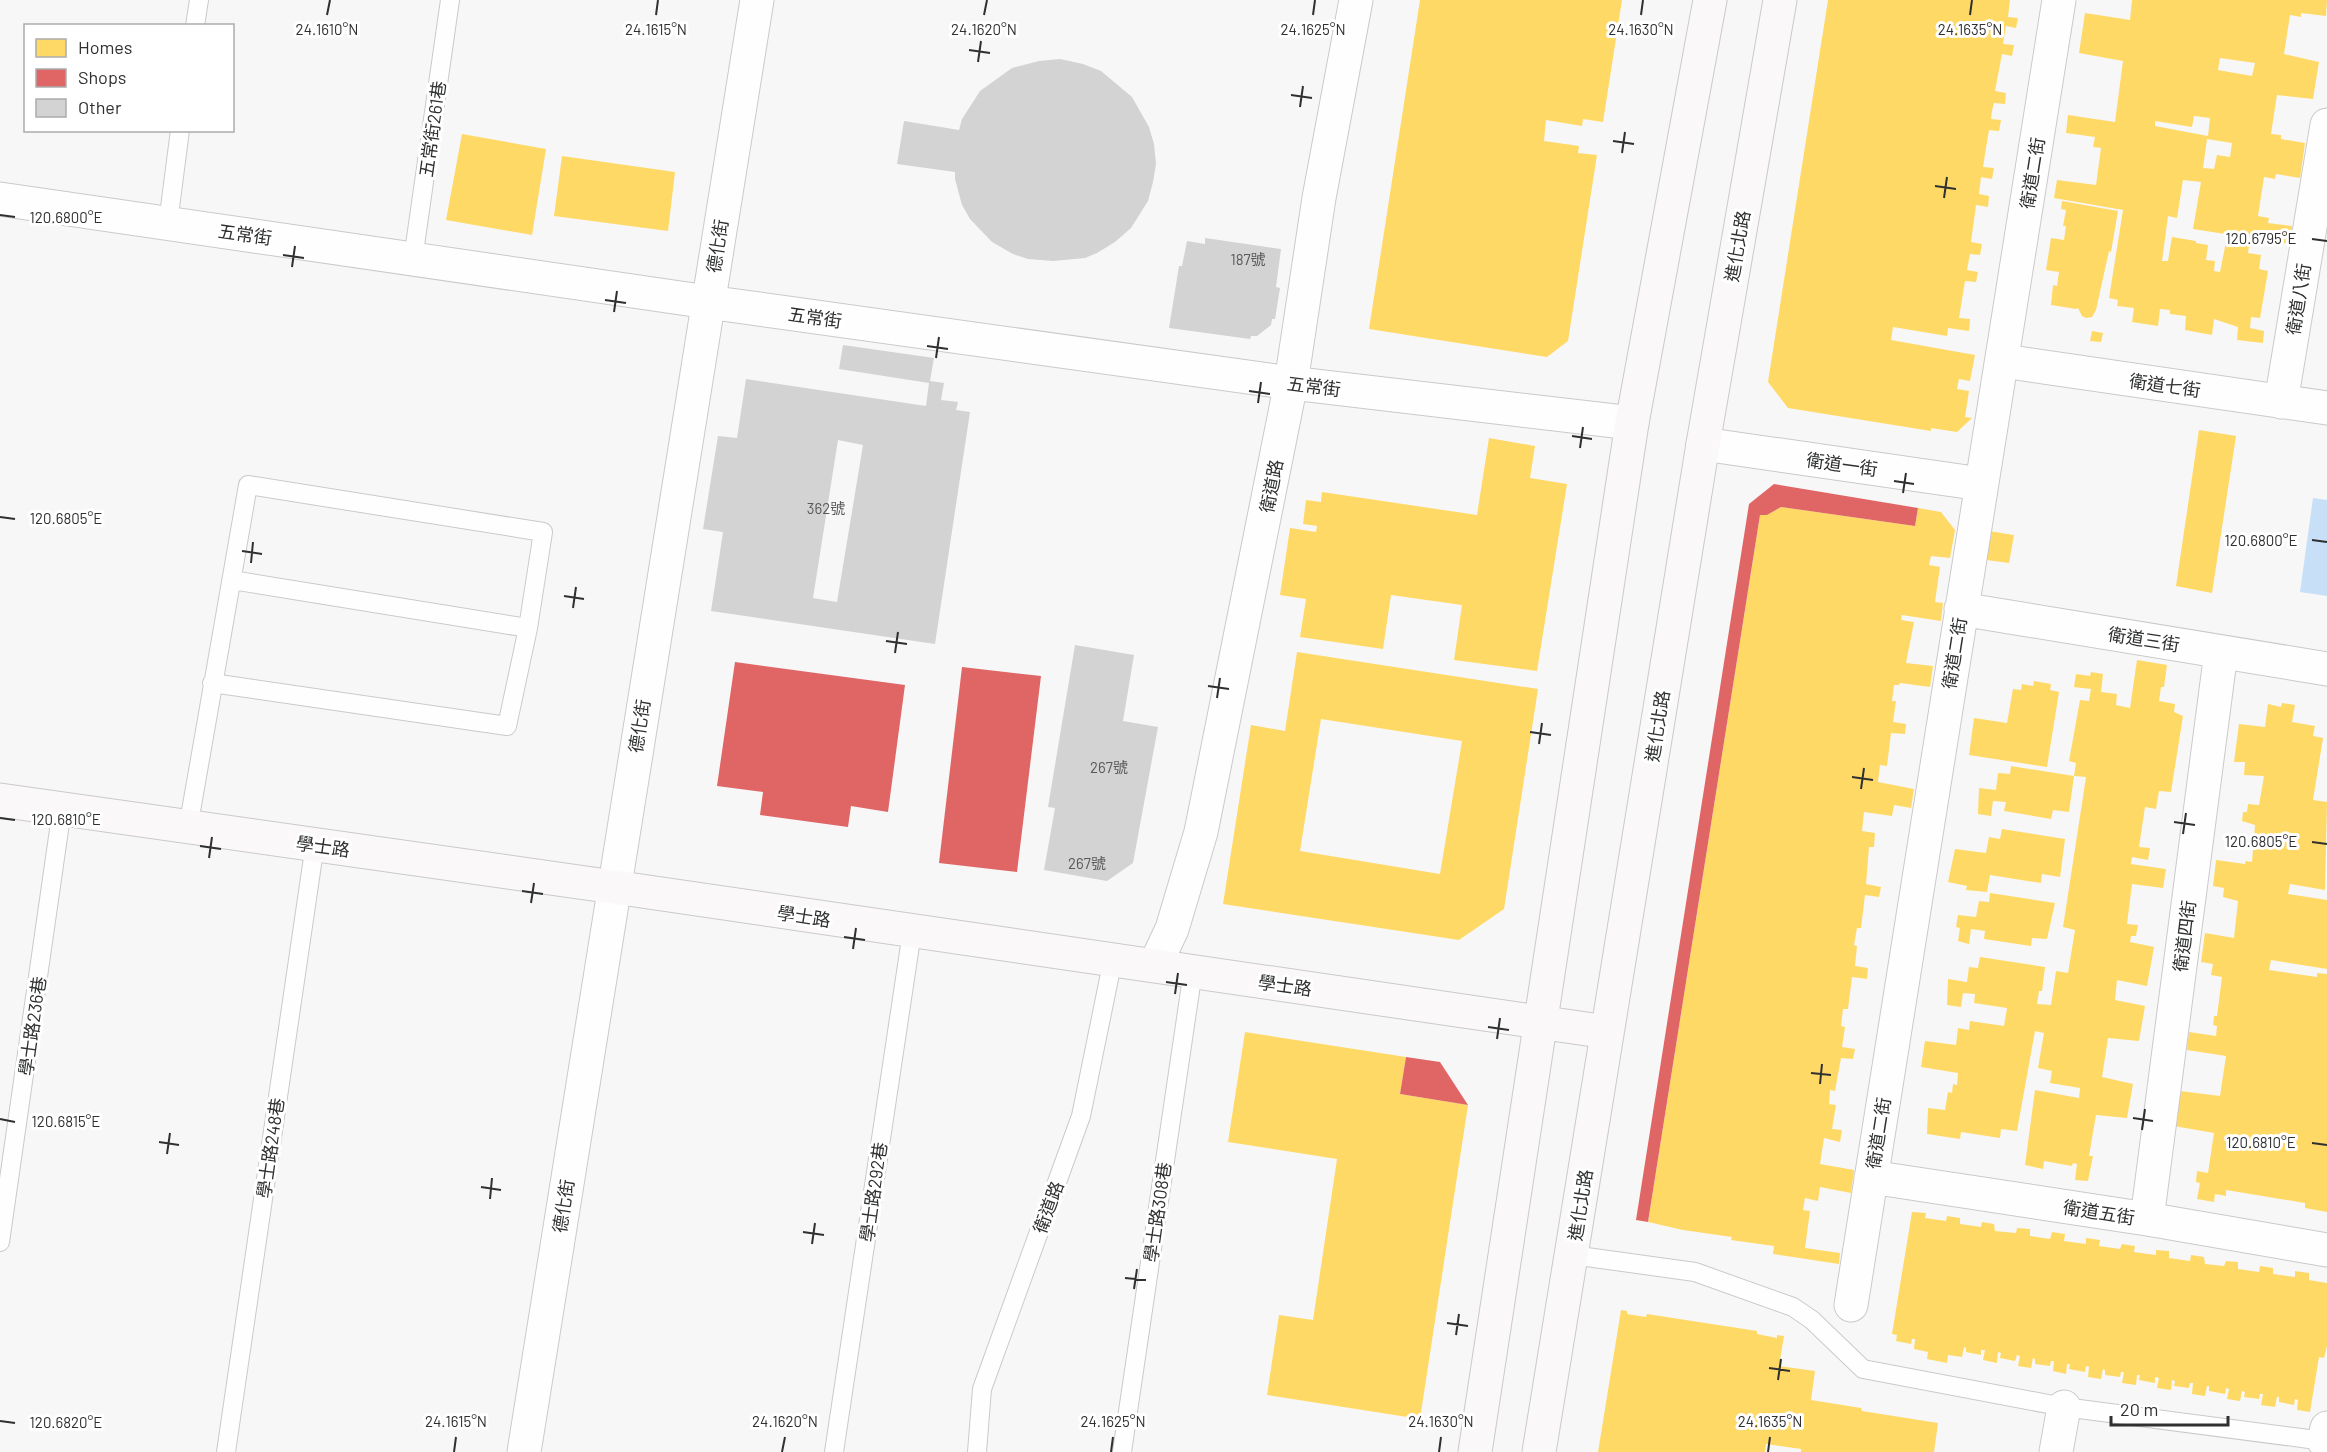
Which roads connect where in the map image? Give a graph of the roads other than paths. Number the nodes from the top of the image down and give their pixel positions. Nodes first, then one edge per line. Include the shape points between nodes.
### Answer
1 (199, 0) edge
2 (450, 0) edge
3 (757, 0) edge
4 (1356, 0) edge
5 (1710, 0) edge
6 (1780, 0) edge
7 (2059, 0) edge
8 (195, 24) edge
9 (2327, 125) edge
10 (180, 132) edge
11 (0, 199) edge
12 (168, 223) junction
13 (413, 259) junction
14 (708, 302) junction
15 (2003, 361) junction
16 (1291, 383) junction
17 (2281, 402) junction
18 (2327, 408) edge
19 (1632, 423) junction
20 (1703, 444) junction
21 (1981, 484) junction
22 (232, 580) junction
23 (1961, 609) junction
24 (528, 628) junction
25 (2221, 652) junction
26 (2327, 669) edge
27 (213, 683) junction
28 (0, 801) edge
29 (62, 809) junction
30 (188, 828) junction
31 (315, 844) junction
32 (614, 887) junction
33 (912, 932) junction
34 (1113, 959) junction
35 (1155, 965) junction
36 (1193, 971) junction
37 (1539, 1023) junction
38 (1608, 1032) junction
39 (1871, 1178) junction
40 (2147, 1219) junction
41 (0, 1242) edge
42 (2327, 1250) edge
43 (1572, 1255) junction
44 (1851, 1305) dead end
45 (2064, 1407) junction
46 (2325, 1435) edge
47 (226, 1452) edge
48 (524, 1452) edge
49 (834, 1452) edge
50 (977, 1452) edge
51 (1122, 1452) edge
52 (1475, 1452) edge
53 (1539, 1452) edge
54 (2056, 1452) edge

1 - 8 lane
2 - 13 lane, 五常街261巷
3 - 14 street, 德化街
4 - 16 street, 衛道路 via 1319,198
5 - 19 main road
6 - 20 main road, 進化北路
7 - 15 street, 衛道二街
9 - 17 street, 衛道八街
10 - 12 lane
11 - 12 street, 五常街
12 - 13 street, 五常街
13 - 14 street, 五常街
14 - 16 street, 五常街
14 - 32 street, 德化街
15 - 17 street, 衛道七街
15 - 21 street, 衛道二街
16 - 19 street, 五常街
16 - 35 street, 衛道路 via 1201,832 1172,929
17 - 18 street, 衛道七街
19 - 37 main road
20 - 21 street, 衛道一街
20 - 38 main road, 進化北路
21 - 23 street, 衛道二街
22 - 24 lane
22 - 24 lane via 248,485 543,531
22 - 27 lane
23 - 25 street, 衛道三街
23 - 39 street, 衛道二街
24 - 27 lane via 507,726
25 - 26 street, 衛道三街
25 - 40 street, 衛道四街
27 - 30 lane
28 - 29 main road, 學士路
29 - 30 main road, 學士路
29 - 41 lane, 學士路236巷
30 - 31 main road, 學士路
31 - 32 main road, 學士路
31 - 47 lane, 學士路248巷
32 - 33 main road, 學士路
32 - 48 street, 德化街
33 - 34 main road, 學士路
33 - 49 lane, 學士路292巷
34 - 35 main road, 學士路
34 - 50 lane, 衛道路 via 1081,1116 982,1389
35 - 36 main road, 學士路
36 - 37 main road, 學士路
36 - 51 lane, 學士路308巷
37 - 38 main road, 學士路
37 - 52 main road
38 - 43 main road, 進化北路
39 - 40 street, 衛道五街
39 - 44 street, 衛道二街
40 - 42 street, 衛道五街
43 - 45 lane via 1695,1272 1793,1307 1863,1369
43 - 53 main road, 進化北路
45 - 46 lane
45 - 54 street

